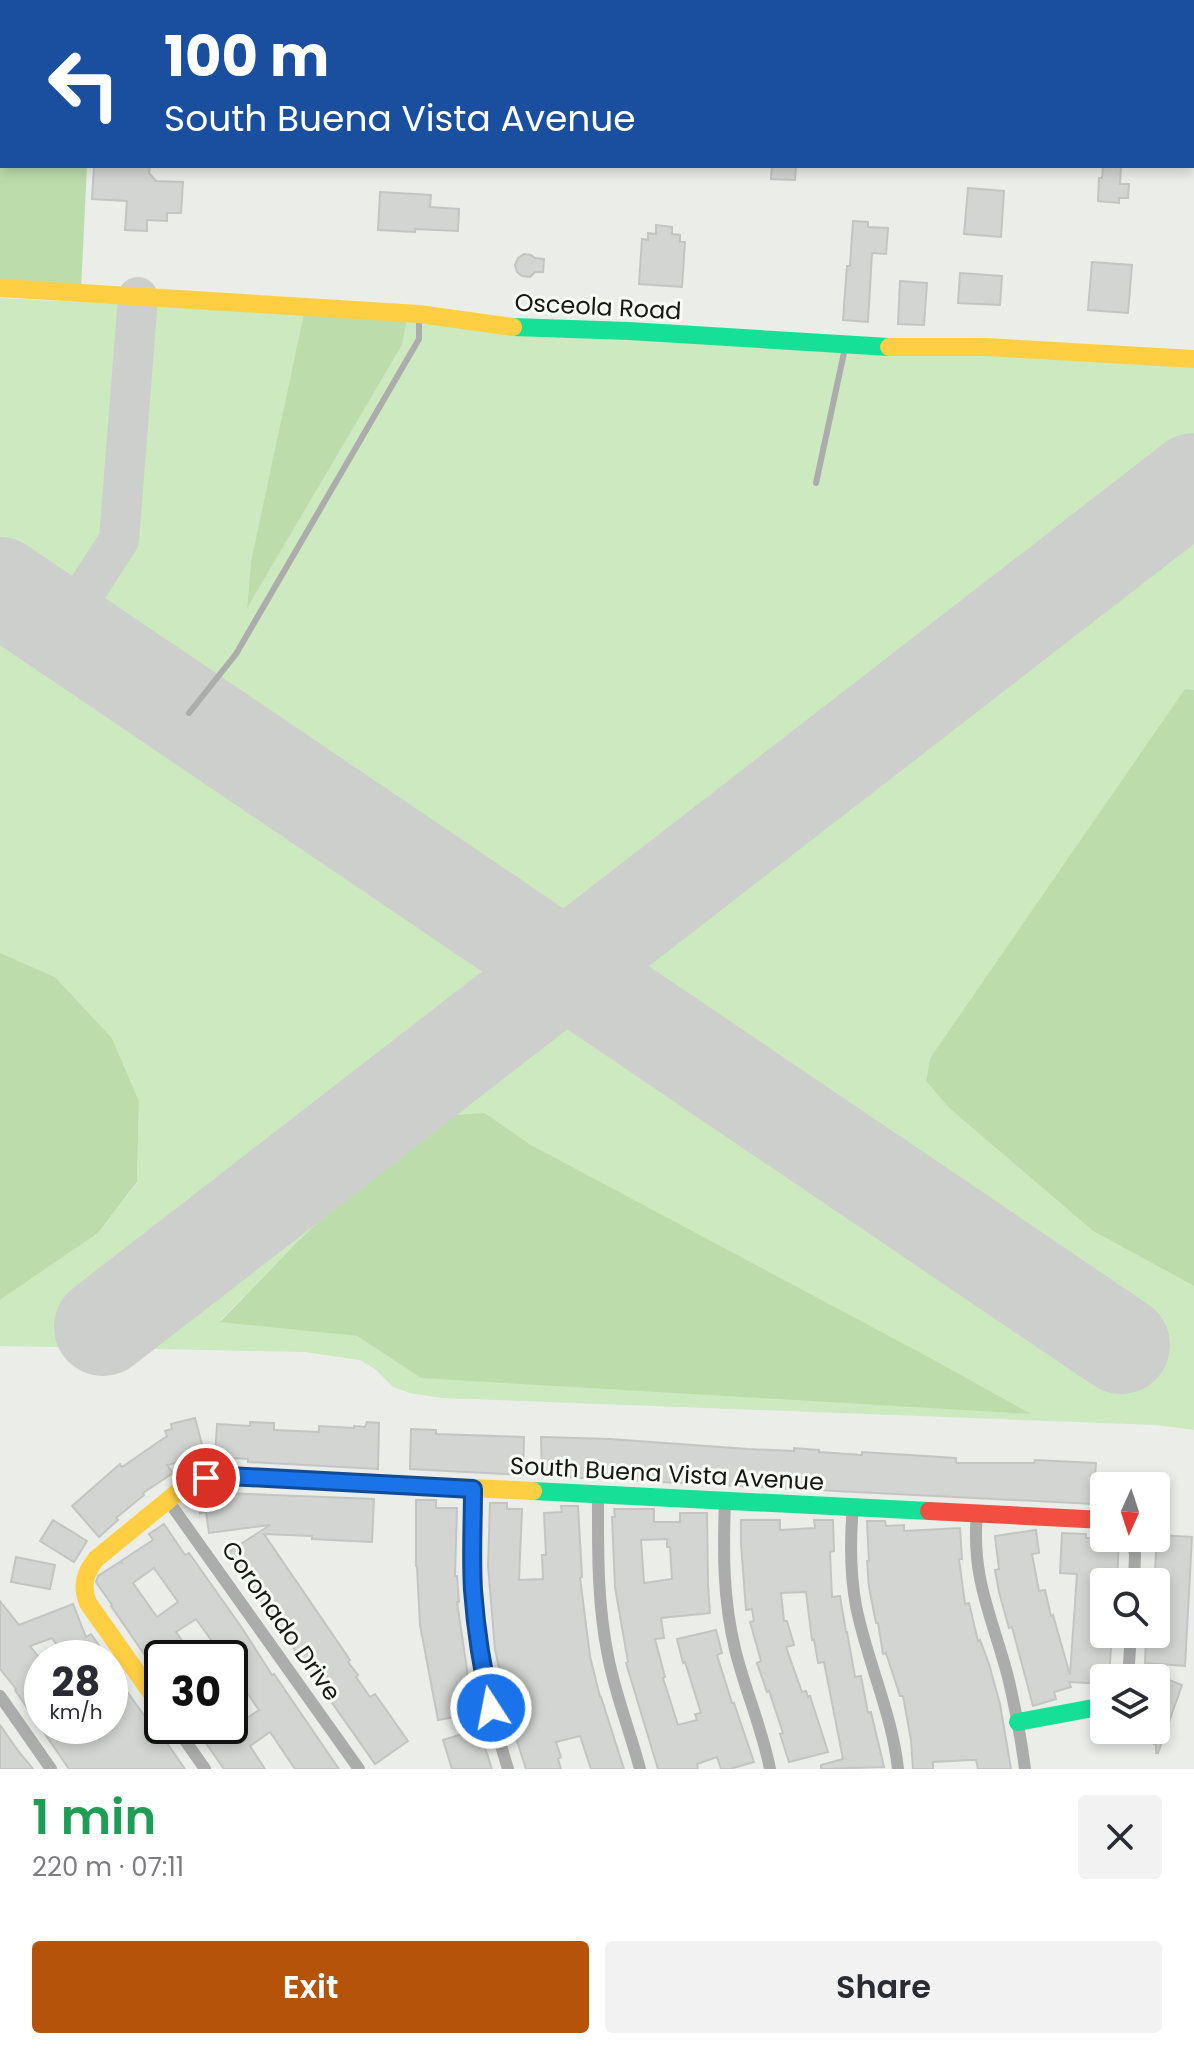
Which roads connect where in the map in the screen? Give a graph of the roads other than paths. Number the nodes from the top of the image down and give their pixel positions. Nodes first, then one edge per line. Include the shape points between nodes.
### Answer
1 (0, 288) edge
2 (419, 314) junction
3 (846, 344) junction
4 (1194, 359) edge
5 (816, 483) dead end
6 (189, 713) dead end
7 (473, 1489) junction
8 (598, 1495) junction
9 (167, 1499) junction
10 (725, 1501) junction
11 (853, 1507) junction
12 (977, 1513) junction
13 (1090, 1519) edge
14 (144, 1682) edge
15 (0, 1696) edge
16 (1090, 1709) edge
17 (1018, 1722) junction
18 (188, 1744) edge
19 (51, 1769) edge
20 (205, 1769) edge
21 (359, 1769) edge
22 (508, 1769) edge
23 (640, 1769) edge
24 (770, 1769) edge
25 (898, 1769) edge
26 (1025, 1769) edge

1 - 2 street, Osceola Road
2 - 3 street, Osceola Road via 504,327
2 - 6 lane via 419,339 236,654
3 - 4 street, Osceola Road
3 - 5 lane
7 - 8 street, South Buena Vista Avenue
7 - 9 street, South Buena Vista Avenue via 229,1476 189,1483
7 - 22 street via 476,1622
8 - 10 street, South Buena Vista Avenue
8 - 23 street via 597,1580 603,1626
9 - 14 street, South Buena Vista Avenue via 96,1559 87,1570 84,1588 88,1603
9 - 21 street, Coronado Drive
10 - 11 street, South Buena Vista Avenue
10 - 24 street via 729,1619
11 - 12 street, South Buena Vista Avenue
11 - 25 street via 850,1555 856,1607
12 - 13 street, South Buena Vista Avenue
12 - 17 street via 979,1578
15 - 19 street
16 - 17 street
17 - 26 street
18 - 20 street

